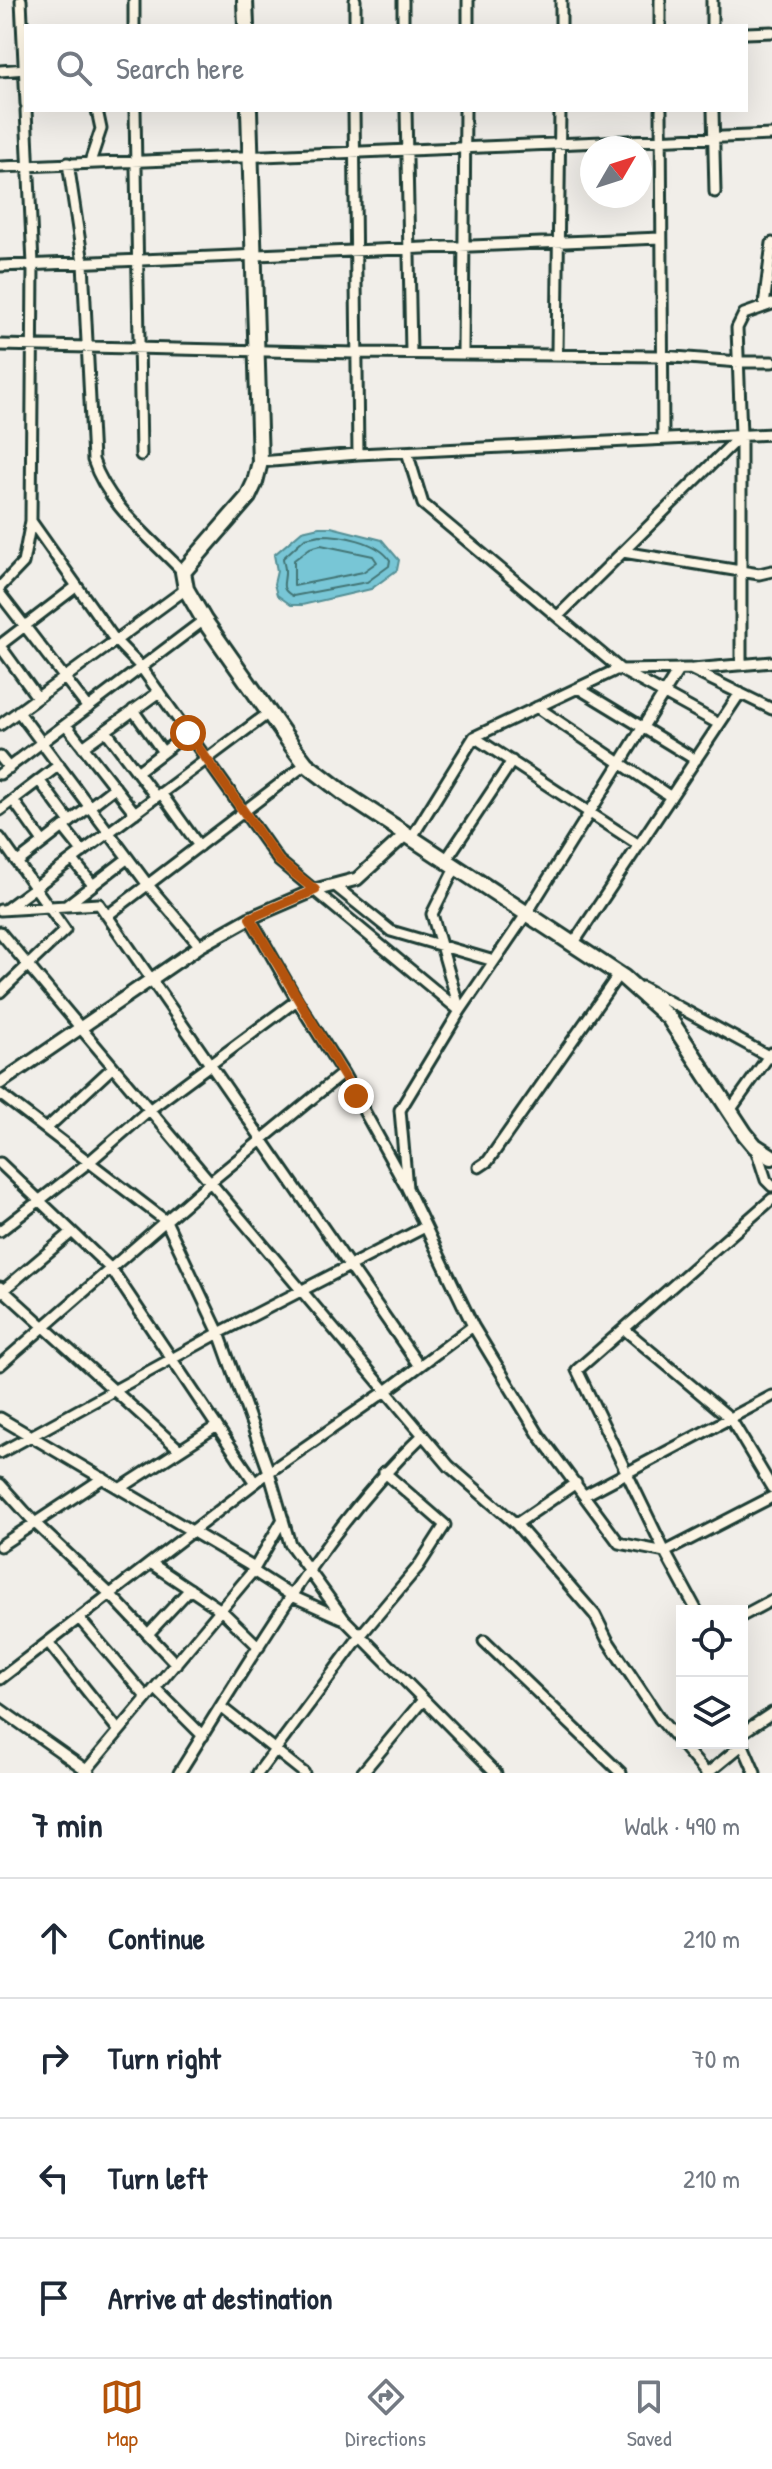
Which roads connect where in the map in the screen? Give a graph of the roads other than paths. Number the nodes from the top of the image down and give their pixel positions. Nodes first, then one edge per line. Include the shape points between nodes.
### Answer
1 (21, 0) edge
2 (134, 0) edge
3 (245, 0) edge
4 (355, 0) edge
5 (403, 0) edge
6 (468, 0) edge
7 (561, 0) edge
8 (660, 0) edge
9 (712, 0) edge
10 (134, 24) edge
11 (246, 24) edge
12 (355, 24) edge
13 (403, 24) edge
14 (468, 24) edge
15 (561, 24) edge
16 (660, 24) edge
17 (712, 24) edge
18 (772, 32) edge
19 (748, 33) edge
20 (24, 52) edge
21 (24, 69) edge
22 (0, 71) edge
23 (26, 112) edge
24 (97, 112) edge
25 (135, 112) edge
26 (249, 112) edge
27 (354, 112) edge
28 (406, 112) edge
29 (465, 112) edge
30 (560, 112) edge
31 (661, 112) edge
32 (713, 112) edge
33 (772, 135) edge
34 (714, 138) junction
35 (662, 140) junction
36 (559, 143) junction
37 (464, 146) junction
38 (408, 150) junction
39 (353, 152) junction
40 (250, 155) junction
41 (136, 160) junction
42 (90, 162) junction
43 (68, 163) junction
44 (29, 166) junction
45 (0, 167) edge
46 (715, 192) dead end
47 (660, 238) junction
48 (560, 242) junction
49 (772, 243) edge
50 (465, 246) junction
51 (410, 248) junction
52 (356, 251) junction
53 (253, 257) junction
54 (138, 260) junction
55 (83, 263) junction
56 (33, 265) junction
57 (0, 266) edge
58 (768, 305) edge
59 (32, 344) junction
60 (0, 345) edge
61 (87, 345) junction
62 (138, 346) junction
63 (256, 349) junction
64 (411, 352) junction
65 (463, 352) junction
66 (356, 353) junction
67 (557, 353) junction
68 (662, 356) junction
69 (739, 362) junction
70 (772, 362) edge
71 (772, 434) edge
72 (741, 435) junction
73 (663, 439) junction
74 (407, 452) junction
75 (358, 454) junction
76 (141, 455) dead end
77 (260, 462) junction
78 (31, 521) junction
79 (623, 552) junction
80 (741, 571) junction
81 (772, 571) edge
82 (183, 572) junction
83 (77, 586) junction
84 (0, 587) edge
85 (186, 589) junction
86 (0, 594) edge
87 (558, 616) junction
88 (204, 620) junction
89 (25, 628) junction
90 (115, 640) junction
91 (0, 646) edge
92 (772, 662) edge
93 (741, 665) junction
94 (141, 667) junction
95 (684, 669) junction
96 (621, 670) junction
97 (64, 679) junction
98 (578, 688) junction
99 (159, 692) junction
100 (740, 693) junction
101 (664, 694) junction
102 (37, 697) junction
103 (537, 707) junction
104 (88, 708) junction
105 (772, 709) edge
106 (133, 710) junction
107 (18, 711) junction
108 (270, 712) junction
109 (719, 724) junction
110 (0, 725) edge
111 (66, 725) junction
112 (643, 727) junction
113 (106, 731) junction
114 (188, 733) junction
115 (474, 737) junction
116 (42, 743) junction
117 (83, 747) junction
118 (163, 752) junction
119 (0, 757) edge
120 (207, 759) junction
121 (696, 760) junction
122 (512, 761) junction
123 (620, 763) junction
124 (306, 764) junction
125 (59, 765) junction
126 (4, 771) edge
127 (137, 772) junction
128 (39, 780) junction
129 (115, 787) junction
130 (159, 795) junction
131 (671, 797) junction
132 (13, 800) junction
133 (90, 806) junction
134 (0, 810) edge
135 (245, 811) junction
136 (135, 813) junction
137 (589, 813) junction
138 (67, 824) junction
139 (109, 833) junction
140 (409, 836) junction
141 (0, 838) edge
142 (43, 842) junction
143 (639, 845) junction
144 (199, 846) junction
145 (83, 852) junction
146 (128, 858) junction
147 (73, 860) junction
148 (18, 862) junction
149 (451, 863) junction
150 (93, 885) junction
151 (148, 885) junction
152 (334, 885) junction
153 (36, 887) junction
154 (315, 890) junction
155 (66, 906) junction
156 (51, 907) junction
157 (2, 910) edge
158 (527, 913) junction
159 (108, 915) junction
160 (250, 918) junction
161 (0, 932) edge
162 (573, 944) junction
163 (200, 946) junction
164 (442, 948) junction
165 (494, 961) junction
166 (28, 966) junction
167 (621, 976) junction
168 (152, 980) junction
169 (0, 992) edge
170 (297, 1000) junction
171 (460, 1011) junction
172 (81, 1028) junction
173 (771, 1055) edge
174 (210, 1065) junction
175 (113, 1067) junction
176 (343, 1073) junction
177 (0, 1083) edge
178 (0, 1094) edge
179 (149, 1110) junction
180 (729, 1112) junction
181 (46, 1129) junction
182 (262, 1139) junction
183 (755, 1146) junction
184 (772, 1157) edge
185 (89, 1162) junction
186 (0, 1163) edge
187 (479, 1167) dead end
188 (209, 1183) junction
189 (772, 1186) edge
190 (407, 1188) junction
191 (772, 1199) edge
192 (38, 1201) junction
193 (166, 1221) junction
194 (425, 1227) junction
195 (0, 1231) edge
196 (72, 1232) junction
197 (348, 1267) junction
198 (112, 1270) junction
199 (1, 1290) edge
200 (301, 1291) junction
201 (473, 1326) junction
202 (44, 1327) junction
203 (624, 1329) junction
204 (219, 1333) junction
205 (173, 1359) junction
206 (1, 1363) edge
207 (419, 1366) junction
208 (386, 1391) junction
209 (115, 1392) junction
210 (772, 1396) edge
211 (0, 1418) edge
212 (730, 1418) junction
213 (217, 1426) junction
214 (423, 1435) junction
215 (31, 1436) junction
216 (180, 1450) junction
217 (0, 1453) edge
218 (269, 1472) junction
219 (384, 1472) junction
220 (628, 1472) junction
221 (103, 1478) junction
222 (255, 1483) junction
223 (576, 1483) junction
224 (0, 1484) edge
225 (121, 1488) junction
226 (772, 1488) edge
227 (585, 1495) junction
228 (772, 1497) edge
229 (283, 1519) junction
230 (35, 1523) junction
231 (516, 1524) junction
232 (193, 1533) junction
233 (0, 1546) edge
234 (665, 1552) junction
235 (152, 1564) junction
236 (309, 1570) junction
237 (253, 1571) junction
238 (190, 1589) junction
239 (110, 1594) junction
240 (292, 1596) junction
241 (772, 1600) edge
242 (694, 1605) edge
243 (221, 1610) junction
244 (748, 1613) edge
245 (79, 1618) junction
246 (344, 1619) junction
247 (148, 1634) junction
248 (360, 1636) junction
249 (484, 1641) dead end
250 (48, 1642) junction
251 (259, 1647) junction
252 (176, 1664) junction
253 (0, 1679) edge
254 (156, 1689) junction
255 (147, 1698) junction
256 (423, 1700) junction
257 (221, 1707) junction
258 (0, 1709) edge
259 (772, 1713) edge
260 (748, 1729) edge
261 (119, 1731) junction
262 (203, 1736) junction
263 (736, 1749) edge
264 (744, 1749) edge
265 (276, 1750) junction
266 (87, 1772) edge
267 (179, 1773) edge
268 (258, 1773) edge
269 (304, 1773) edge
270 (362, 1773) edge
271 (496, 1773) edge
272 (621, 1773) edge
273 (707, 1773) edge
274 (755, 1773) edge

1 - 20 street
2 - 10 street
3 - 11 highway
4 - 12 street
5 - 13 street
6 - 14 street
7 - 15 street
8 - 16 street
9 - 17 street
18 - 19 street
21 - 22 street
23 - 44 street
24 - 42 street via 101,129
25 - 41 street
26 - 40 highway
27 - 39 street
28 - 38 street
29 - 37 street
30 - 36 street
31 - 35 street
32 - 34 street
33 - 34 street
34 - 35 street
34 - 46 street
35 - 36 street
35 - 47 street
36 - 37 street
36 - 48 street
37 - 38 street
37 - 50 street
38 - 39 street
38 - 51 street
39 - 40 street
39 - 52 street
40 - 41 street
40 - 53 highway
41 - 42 street
41 - 54 street
42 - 43 street
43 - 44 street
43 - 55 street
44 - 45 street
44 - 56 street
47 - 48 street
47 - 68 street
48 - 50 street
48 - 67 street
49 - 58 street
50 - 51 street
50 - 65 street
51 - 52 street
51 - 64 street
52 - 53 street
52 - 66 street
53 - 54 street
53 - 63 highway
54 - 55 street
54 - 62 street
55 - 56 street
55 - 61 street
56 - 57 street
56 - 59 street
58 - 69 street via 744,314 737,328
59 - 60 street
59 - 61 street
59 - 78 street
61 - 62 street
61 - 82 street via 93,460 100,480
62 - 63 street
62 - 76 street
63 - 66 street
63 - 77 highway
64 - 65 street
64 - 66 street
65 - 67 street
66 - 75 street
67 - 68 street
68 - 69 street
68 - 73 street
69 - 70 street
69 - 72 street
71 - 72 street
72 - 73 street
72 - 79 street
72 - 80 street
73 - 74 street
74 - 75 street
74 - 87 street via 423,504
75 - 77 street
77 - 82 highway via 248,497
78 - 83 street
78 - 84 street via 23,563
79 - 80 street
79 - 87 street
80 - 81 street
80 - 93 street
82 - 85 highway
83 - 89 street
83 - 90 street
85 - 88 highway
85 - 90 street
86 - 89 street
87 - 96 street
88 - 94 street
88 - 108 highway
89 - 91 street
89 - 97 street
90 - 94 street
90 - 97 street
91 - 102 street
92 - 93 street
93 - 95 street
94 - 99 street
94 - 104 street
95 - 96 street
95 - 100 street
95 - 101 street
96 - 98 street
96 - 101 street
97 - 102 street
97 - 104 street
98 - 103 street
98 - 112 street
99 - 106 street
99 - 114 street
100 - 105 street
100 - 109 street
101 - 109 street
101 - 112 street
102 - 107 street
103 - 115 street
103 - 123 street
104 - 111 street
106 - 113 street
106 - 118 street
107 - 110 street
107 - 116 street
108 - 120 street
108 - 124 highway
109 - 121 street
111 - 116 street
111 - 117 street
112 - 121 street
112 - 123 street
113 - 117 street
113 - 127 street
114 - 118 street
114 - 120 street
115 - 122 street
115 - 140 street
116 - 125 street
116 - 126 street
117 - 129 street
118 - 127 street
119 - 126 street
120 - 130 street
120 - 135 street
121 - 131 street
122 - 137 street
122 - 149 street
123 - 131 street
123 - 137 street
124 - 135 street
124 - 140 highway
125 - 128 street
125 - 133 street
127 - 130 street
128 - 132 street
128 - 138 street
129 - 133 street
129 - 136 street
130 - 136 street
130 - 144 street
131 - 143 street
132 - 134 street
132 - 142 street
133 - 138 street
133 - 139 street
135 - 144 street
135 - 154 street via 279,861
136 - 139 street
137 - 143 street
137 - 158 street
138 - 142 street
138 - 145 street
139 - 145 street
139 - 146 street
140 - 149 highway
140 - 152 main road via 357,879
141 - 148 street
142 - 148 street
143 - 162 street
144 - 151 street
145 - 147 street
146 - 150 street
146 - 151 street
147 - 150 street
147 - 153 street
148 - 153 street
149 - 158 highway
149 - 164 street via 432,914
150 - 155 street
151 - 159 street
151 - 163 street
152 - 154 main road
152 - 164 street via 391,931
153 - 156 street
153 - 157 street
154 - 160 main road
154 - 171 street
155 - 156 street
155 - 159 street via 99,904
156 - 157 street
156 - 166 street via 65,930
158 - 162 highway
158 - 165 street
159 - 168 street
160 - 163 main road
160 - 170 street
161 - 166 street
162 - 167 highway
163 - 168 main road
164 - 165 street
164 - 171 street
165 - 171 street
166 - 169 street
166 - 172 street
167 - 173 street
167 - 180 highway via 669,1018
167 - 187 street
168 - 172 main road
168 - 174 street
170 - 174 street
170 - 176 street
171 - 190 street via 400,1110
172 - 175 street
172 - 177 main road
173 - 180 street
174 - 179 street
174 - 182 street
175 - 179 street
175 - 181 street
176 - 182 street
176 - 190 street
178 - 181 street
179 - 185 street
179 - 188 street
180 - 183 highway
181 - 185 street
182 - 188 street
182 - 197 street
183 - 184 highway
183 - 189 street
185 - 192 street
185 - 193 street
186 - 192 street
188 - 193 street
188 - 200 street
190 - 194 street
191 - 203 street
192 - 195 street
192 - 196 street
193 - 198 street
193 - 204 street
194 - 197 street
194 - 201 street
196 - 198 street
196 - 199 street
197 - 200 street
197 - 207 street
198 - 202 street
198 - 205 street
199 - 202 street
200 - 204 street
200 - 208 street
201 - 207 street
201 - 223 street via 539,1435
202 - 206 street
202 - 209 street
203 - 212 street
203 - 220 street via 577,1370
204 - 205 street
204 - 218 street
205 - 209 street
205 - 213 street
207 - 208 street
208 - 214 street
208 - 218 street
209 - 215 street
209 - 216 street
210 - 212 street
211 - 215 street
212 - 220 street
212 - 226 street
213 - 216 street
213 - 222 street
214 - 219 street
214 - 231 street via 449,1466
215 - 217 street
215 - 221 street
216 - 225 street
218 - 222 street
218 - 229 street
219 - 236 street
219 - 248 street via 445,1525 418,1567
220 - 227 street
220 - 234 street
221 - 225 street
221 - 230 street
222 - 232 street
223 - 227 street
223 - 231 street
224 - 230 street
225 - 232 street
227 - 234 street via 619,1543
228 - 234 street
229 - 236 street via 290,1544
229 - 237 street
230 - 233 street
230 - 239 street
231 - 273 street via 595,1615 643,1696
232 - 235 street
232 - 237 street
234 - 242 street
235 - 238 street
235 - 239 street
236 - 240 street
236 - 246 street
237 - 240 street
237 - 243 street
238 - 243 street
238 - 247 street
239 - 245 street
239 - 247 street
240 - 246 street
240 - 251 street
241 - 244 street
243 - 251 street
243 - 252 street
245 - 250 street
245 - 255 street
246 - 248 street
247 - 252 street
248 - 256 street
248 - 265 street
249 - 272 street
250 - 253 street
250 - 261 street
251 - 257 street
252 - 254 street
254 - 255 street
254 - 262 street
255 - 261 street
256 - 270 street
256 - 271 street
257 - 262 street
257 - 265 street
258 - 266 street
259 - 260 street
261 - 266 street
262 - 267 street
263 - 273 street
264 - 274 street
265 - 268 street
265 - 269 street

